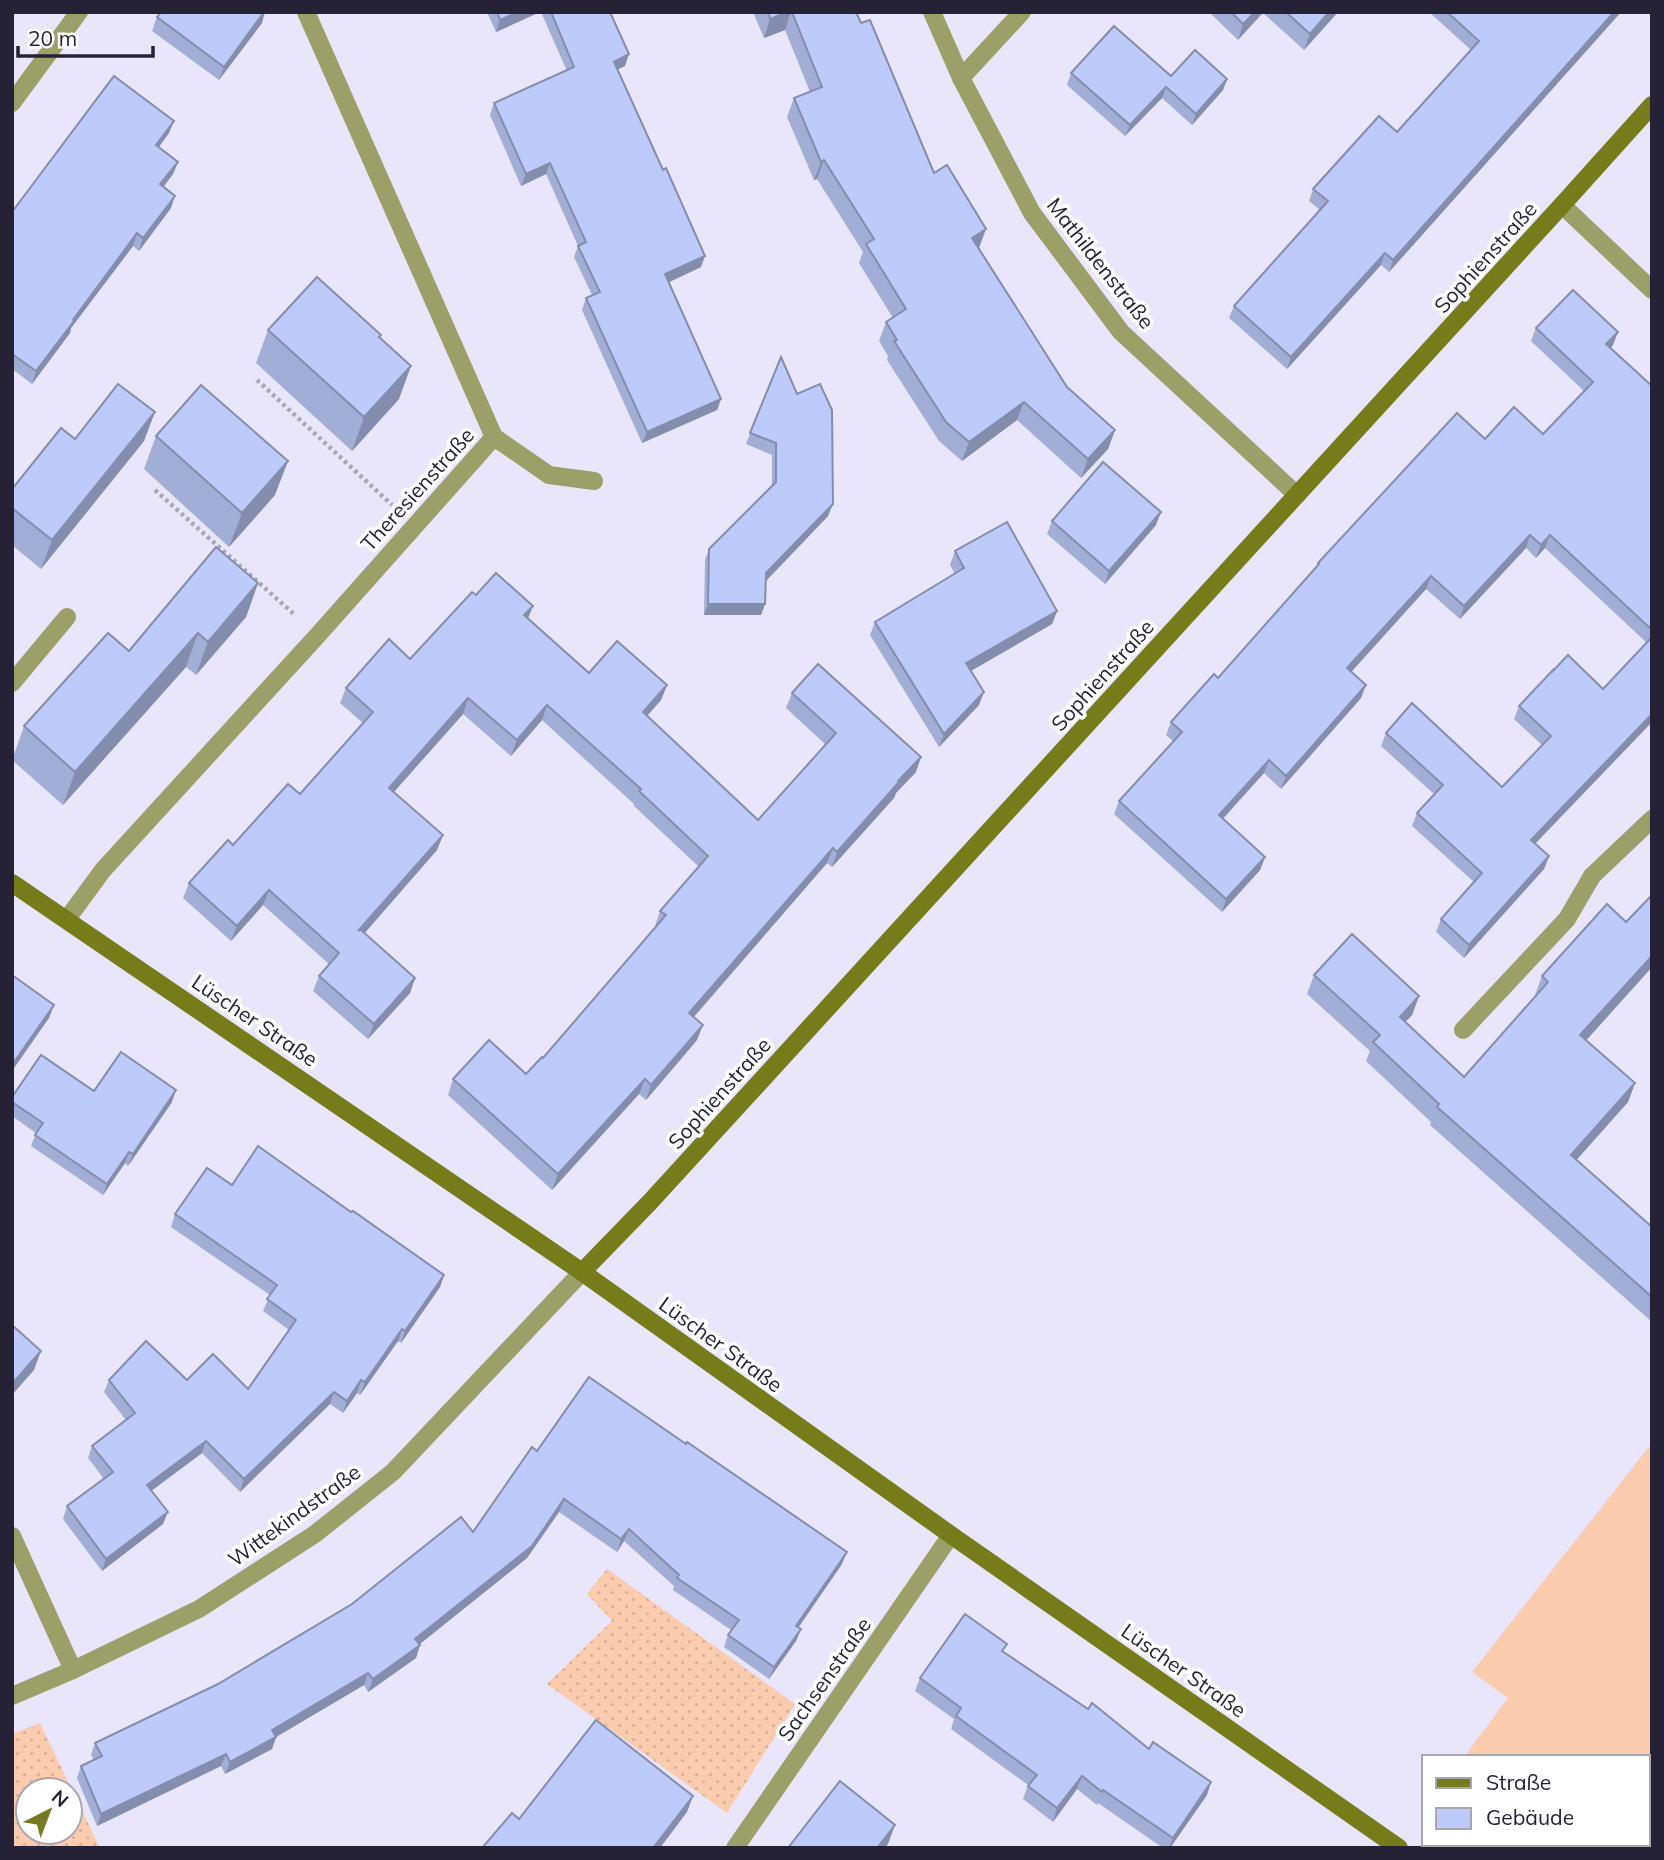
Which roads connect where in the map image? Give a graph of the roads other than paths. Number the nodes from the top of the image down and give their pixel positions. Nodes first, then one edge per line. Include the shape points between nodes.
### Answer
1 (79, 12) edge
2 (306, 12) edge
3 (932, 12) edge
4 (1022, 12) edge
5 (961, 78) junction
6 (12, 103) edge
7 (1652, 105) edge
8 (1562, 205) junction
9 (1652, 290) edge
10 (494, 437) junction
11 (594, 481) dead end
12 (1297, 495) junction
13 (67, 617) dead end
14 (12, 683) edge
15 (1652, 819) edge
16 (12, 883) edge
17 (67, 919) junction
18 (1463, 1030) dead end
19 (582, 1272) junction
20 (951, 1535) junction
21 (12, 1536) edge
22 (72, 1670) junction
23 (12, 1696) edge
24 (735, 1848) edge
25 (1399, 1848) edge

1 - 6 street
2 - 10 street, Theresienstraße
3 - 5 street, Mathildenstraße
4 - 5 street
5 - 12 street, Mathildenstraße via 1032,213 1121,332
7 - 8 street, Sophienstraße
8 - 9 street
8 - 12 street, Sophienstraße
10 - 11 street via 550,475
10 - 17 street, Theresienstraße via 103,870
12 - 19 street, Sophienstraße
13 - 14 street
15 - 18 street via 1592,876 1567,919
16 - 17 street, Lüscher Straße
17 - 19 street, Lüscher Straße
19 - 20 street, Lüscher Straße
19 - 22 street, Wittekindstraße via 393,1472 315,1534 199,1609
20 - 24 street, Sachsenstraße
20 - 25 street, Lüscher Straße
21 - 22 street
22 - 23 street, Wittekindstraße

